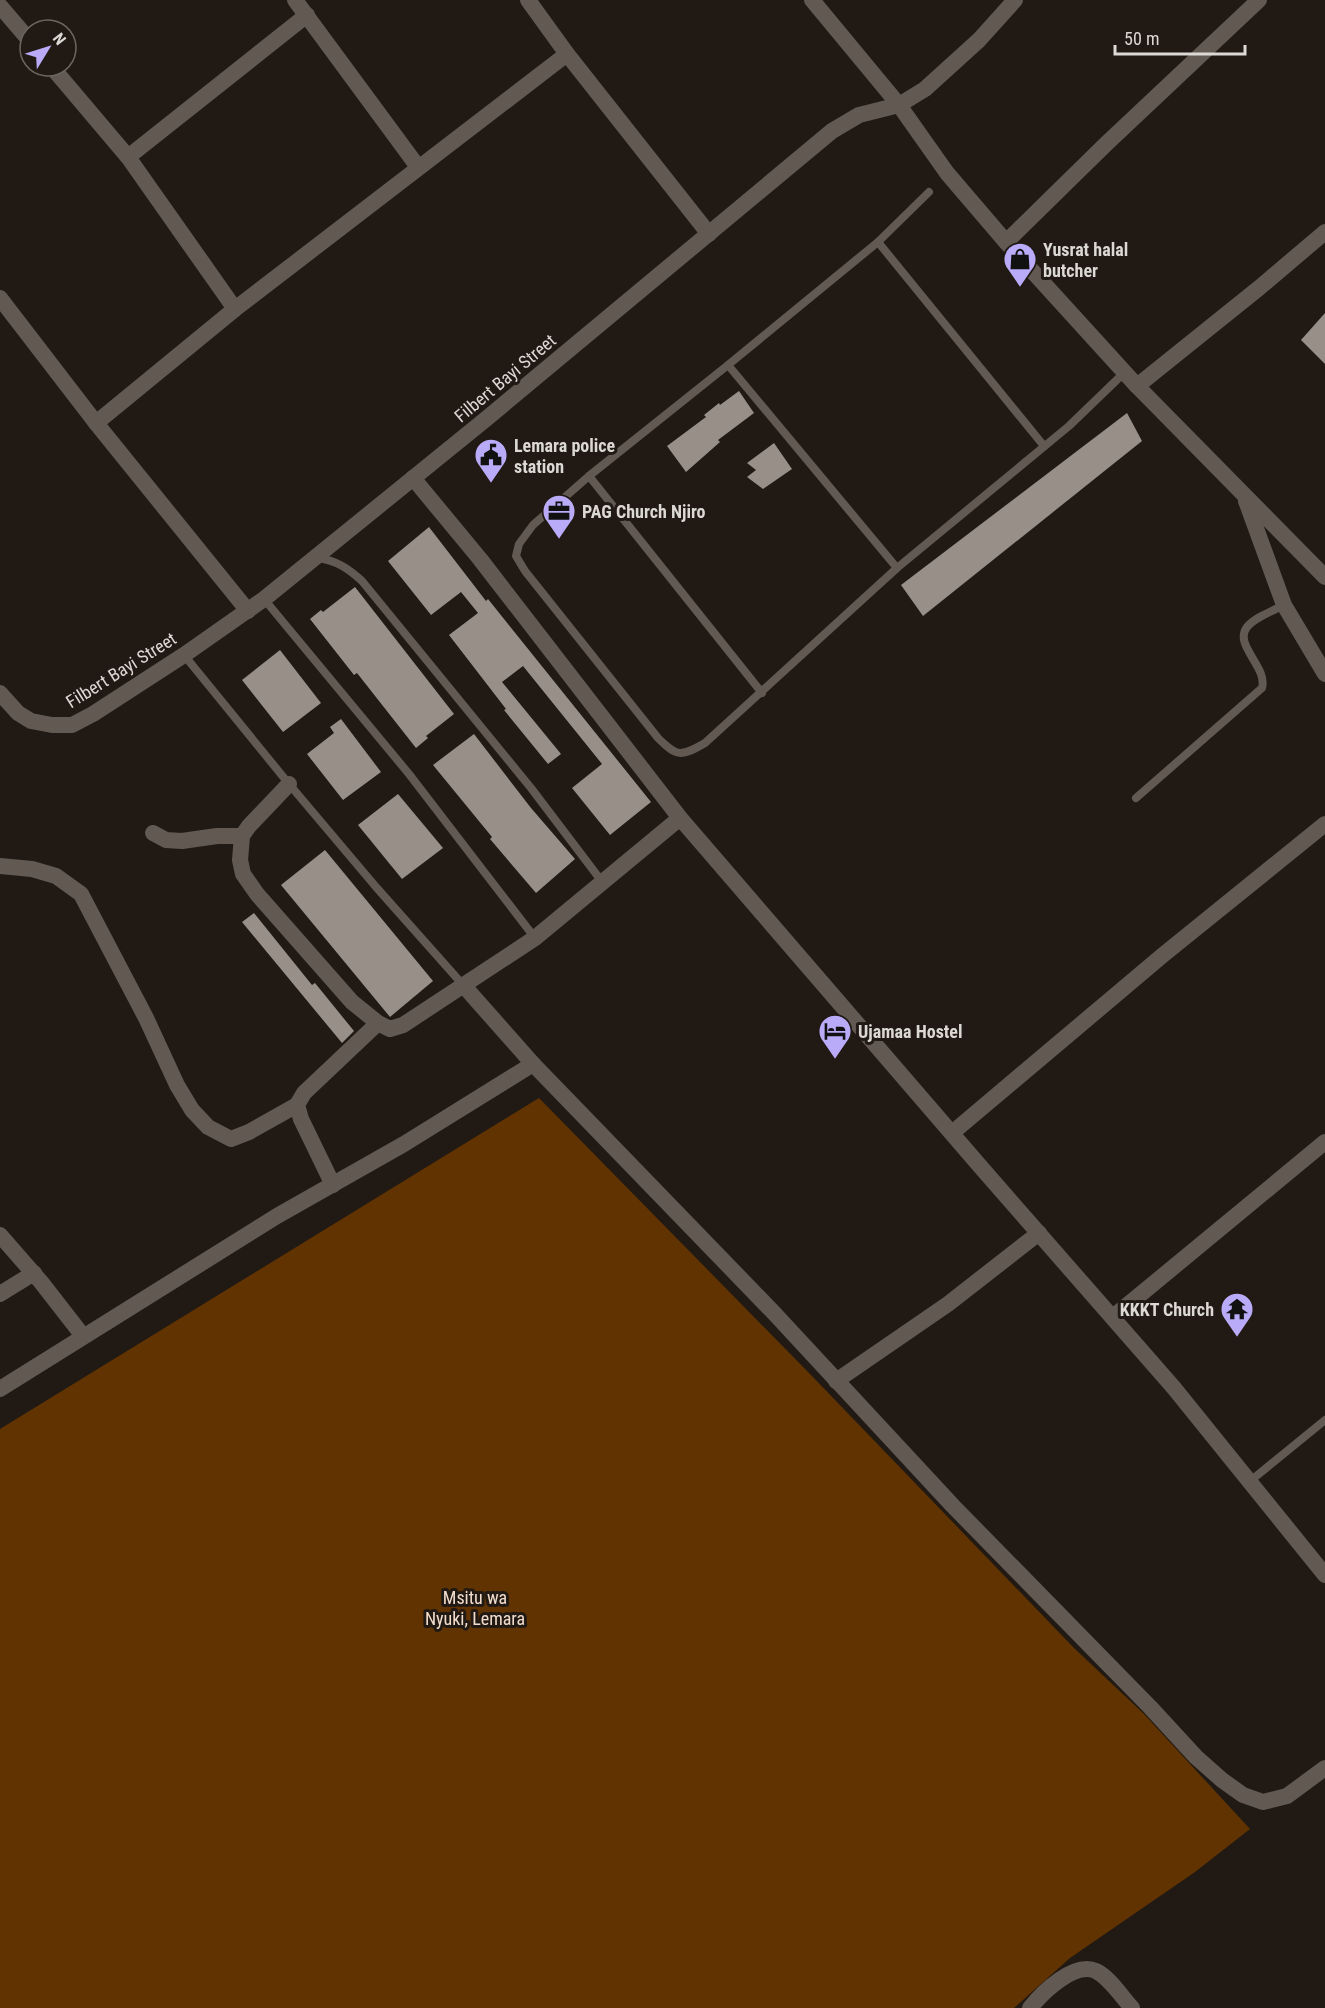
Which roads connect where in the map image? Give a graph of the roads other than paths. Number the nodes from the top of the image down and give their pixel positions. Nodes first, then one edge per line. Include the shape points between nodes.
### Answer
1 (295, 0) edge
2 (528, 0) edge
3 (812, 0) edge
4 (1015, 0) edge
5 (1259, 0) edge
6 (0, 6) edge
7 (307, 15) junction
8 (18, 27) edge
9 (567, 54) junction
10 (61, 78) edge
11 (899, 105) junction
12 (128, 157) junction
13 (418, 167) junction
14 (929, 192) dead end
15 (1325, 232) edge
16 (709, 234) junction
17 (878, 242) junction
18 (1006, 242) junction
19 (3, 308) edge
20 (235, 309) junction
21 (728, 365) junction
22 (1125, 371) junction
23 (1137, 386) junction
24 (96, 423) junction
25 (1044, 446) junction
26 (589, 476) junction
27 (413, 478) junction
28 (1244, 494) junction
29 (313, 558) junction
30 (897, 568) junction
31 (1325, 577) edge
32 (264, 598) junction
33 (1284, 605) junction
34 (248, 611) junction
35 (184, 655) junction
36 (1325, 674) edge
37 (0, 693) edge
38 (762, 693) junction
39 (289, 784) junction
40 (1136, 798) dead end
41 (680, 818) junction
42 (1325, 824) edge
43 (153, 833) dead end
44 (242, 836) junction
45 (0, 866) edge
46 (603, 883) junction
47 (535, 938) junction
48 (464, 986) junction
49 (378, 1023) junction
50 (533, 1064) junction
51 (297, 1105) junction
52 (952, 1133) junction
53 (1325, 1142) edge
54 (333, 1185) junction
55 (1039, 1233) junction
56 (0, 1234) edge
57 (34, 1273) junction
58 (0, 1293) edge
59 (1113, 1317) junction
60 (83, 1336) junction
61 (836, 1381) junction
62 (0, 1389) edge
63 (1325, 1420) edge
64 (1249, 1482) junction
65 (1325, 1575) edge
66 (1325, 1768) edge
67 (1030, 2008) edge
68 (1132, 2008) edge

1 - 7 street
2 - 9 street
3 - 11 street
4 - 11 street, Filbert Bayi Street via 926,89
5 - 18 street
6 - 8 street
7 - 12 street
7 - 13 street
9 - 13 street
9 - 16 street
10 - 12 street
11 - 16 street, Filbert Bayi Street via 859,115 832,131
11 - 18 street via 947,173
12 - 20 street
13 - 20 street
14 - 17 lane
15 - 23 street
16 - 27 street, Filbert Bayi Street
17 - 21 lane
17 - 25 lane
18 - 22 street
19 - 24 street
20 - 24 street
21 - 26 lane
21 - 30 lane
22 - 23 street
22 - 25 lane
23 - 28 street
24 - 34 street
25 - 30 lane
26 - 38 lane
26 - 38 lane via 533,525 516,550 519,562 547,599 672,752 692,751 705,743
27 - 29 street, Filbert Bayi Street
27 - 41 street
28 - 31 street
28 - 33 street
29 - 32 street, Filbert Bayi Street
29 - 46 lane via 342,565 362,581
30 - 38 lane
32 - 34 street, Filbert Bayi Street
32 - 47 lane via 409,774
33 - 36 street
33 - 40 lane via 1245,630 1243,641 1261,674 1262,688
34 - 35 street, Filbert Bayi Street
35 - 37 street, Filbert Bayi Street via 72,725 31,721
35 - 39 lane
39 - 44 street
39 - 48 lane
41 - 46 street
41 - 52 street
42 - 52 street
43 - 44 street via 166,840 182,841
44 - 49 street via 243,874 257,894 352,1002
45 - 51 street via 56,876 81,894 177,1085 208,1127 231,1139
46 - 47 street
47 - 48 street
48 - 49 street via 403,1025 390,1029
48 - 50 street
49 - 51 street via 304,1093
50 - 54 street
50 - 61 street
51 - 54 street
52 - 55 street
53 - 59 street
54 - 60 street
55 - 59 street
55 - 61 street via 948,1304
56 - 57 street
57 - 58 street
57 - 60 street
59 - 64 street
60 - 62 street
61 - 66 street via 1222,1780 1243,1795 1263,1802 1287,1796
63 - 64 lane
64 - 65 street
67 - 68 street via 1067,1974 1086,1969 1103,1977

